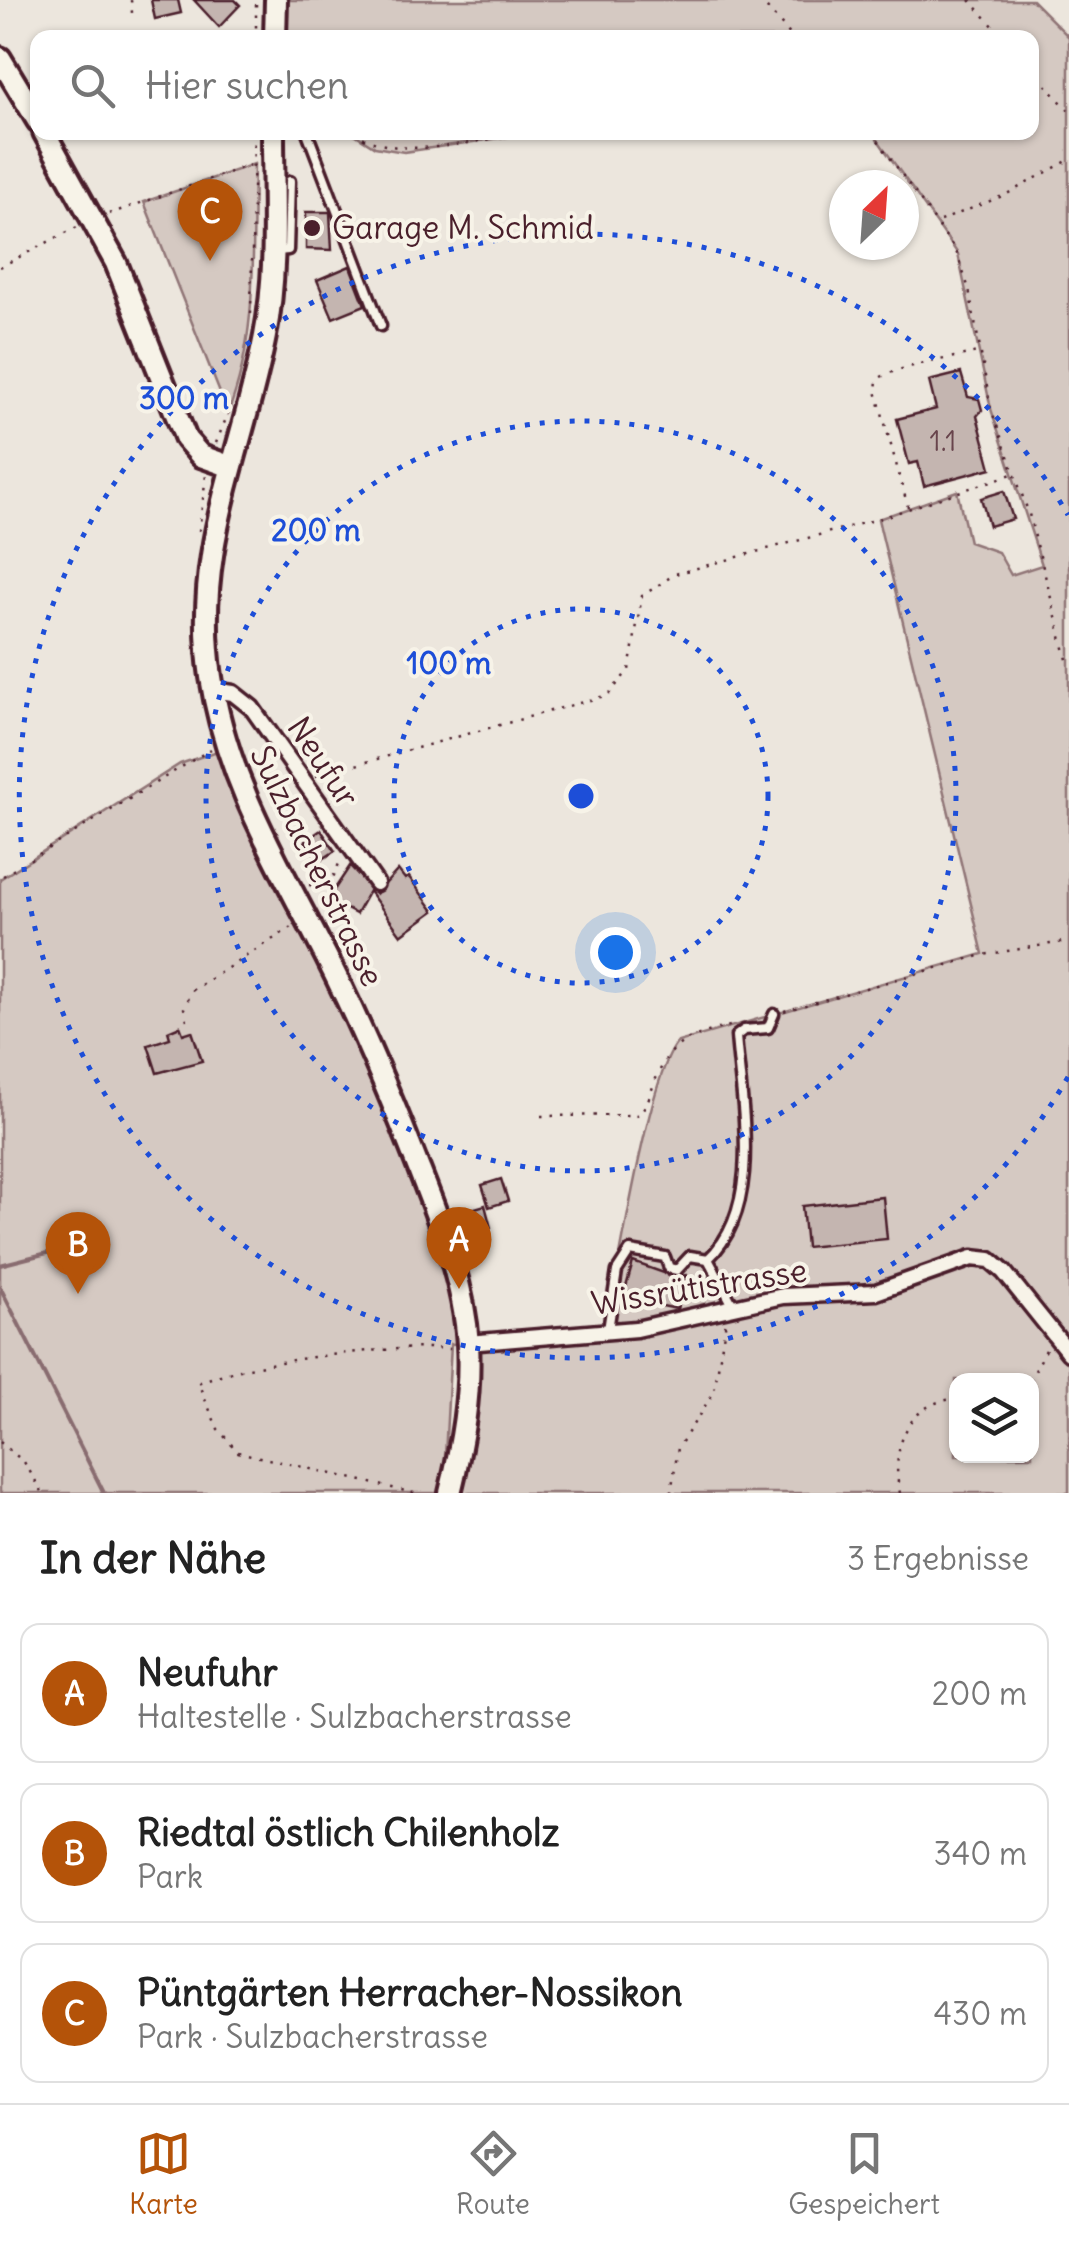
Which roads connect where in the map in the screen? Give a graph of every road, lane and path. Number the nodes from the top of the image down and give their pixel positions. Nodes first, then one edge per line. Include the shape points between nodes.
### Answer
1 (130, 0) edge
2 (256, 0) edge
3 (276, 0) edge
4 (760, 0) edge
5 (970, 0) edge
6 (132, 13) dead end
7 (256, 30) edge
8 (275, 30) edge
9 (786, 30) edge
10 (997, 30) edge
11 (0, 58) edge
12 (1039, 77) edge
13 (30, 108) edge
14 (1069, 111) edge
15 (49, 140) edge
16 (254, 140) edge
17 (274, 140) edge
18 (310, 140) edge
19 (367, 140) edge
20 (470, 140) edge
21 (878, 140) edge
22 (1069, 160) edge
23 (254, 164) junction
24 (290, 181) dead end
25 (95, 218) junction
26 (938, 221) junction
27 (272, 251) junction
28 (0, 267) edge
29 (251, 320) dead end
30 (381, 326) dead end
31 (981, 351) junction
32 (236, 395) dead end
33 (216, 442) dead end
34 (229, 466) junction
35 (1012, 474) junction
36 (908, 508) junction
37 (1069, 667) edge
38 (213, 690) junction
39 (213, 748) dead end
40 (301, 780) junction
41 (346, 843) junction
42 (3, 876) dead end
43 (288, 882) junction
44 (376, 882) dead end
45 (307, 919) junction
46 (1069, 940) edge
47 (774, 1014) joint
48 (187, 1020) dead end
49 (741, 1023) dead end
50 (540, 1116) dead end
51 (708, 1259) junction
52 (731, 1308) junction
53 (608, 1332) junction
54 (1052, 1335) junction
55 (461, 1346) junction
56 (1069, 1354) edge
57 (1033, 1373) edge
58 (949, 1401) edge
59 (0, 1442) edge
60 (43, 1493) edge
61 (414, 1493) edge
62 (450, 1493) edge
63 (671, 1493) edge
64 (900, 1493) edge

1 - 6 path
2 - 7 path
3 - 8 street
4 - 9 path
5 - 10 path
11 - 13 street
12 - 14 path
15 - 25 street
16 - 23 path
17 - 27 street, Sulzbacherstrasse
18 - 30 lane
19 - 20 path via 402,150
21 - 26 path
22 - 26 path
23 - 25 path
23 - 29 path
24 - 27 lane via 288,250
25 - 28 path
25 - 34 street via 186,439 202,456
26 - 31 path via 956,252
27 - 34 street, Sulzbacherstrasse via 266,332
31 - 35 path
31 - 36 path via 922,368 895,367 877,380
32 - 33 path
34 - 38 street, Sulzbacherstrasse via 206,590
35 - 36 path
35 - 37 path
36 - 40 path via 657,582 636,612 629,670 608,695
38 - 40 street, Neufur via 246,702
38 - 43 street, Sulzbacherstrasse via 245,799
39 - 42 path
40 - 41 street, Neufur
41 - 43 path via 329,887
41 - 44 street, Neufur
43 - 45 street, Sulzbacherstrasse
45 - 48 path via 193,990 184,1008
45 - 55 street, Sulzbacherstrasse via 363,1033 430,1198 460,1289
46 - 47 path via 983,955
47 - 51 lane via 768,1028 736,1036 742,1173 729,1234
49 - 50 path via 678,1042 637,1115
51 - 52 lane
51 - 53 lane via 685,1257 677,1270 665,1257 626,1254
52 - 53 street, Wissrütistrasse
52 - 54 street, Wissrütistrasse via 783,1296 876,1292 972,1258 990,1260 1004,1272
52 - 63 path via 714,1392 678,1448
53 - 55 street, Wissrütistrasse
54 - 56 street, Wissrütistrasse
54 - 57 path
55 - 61 path via 259,1367 198,1383 218,1430 238,1452
55 - 62 street, Sulzbacherstrasse via 464,1427
58 - 64 path via 931,1407 904,1432 894,1470
59 - 60 path via 24,1462

